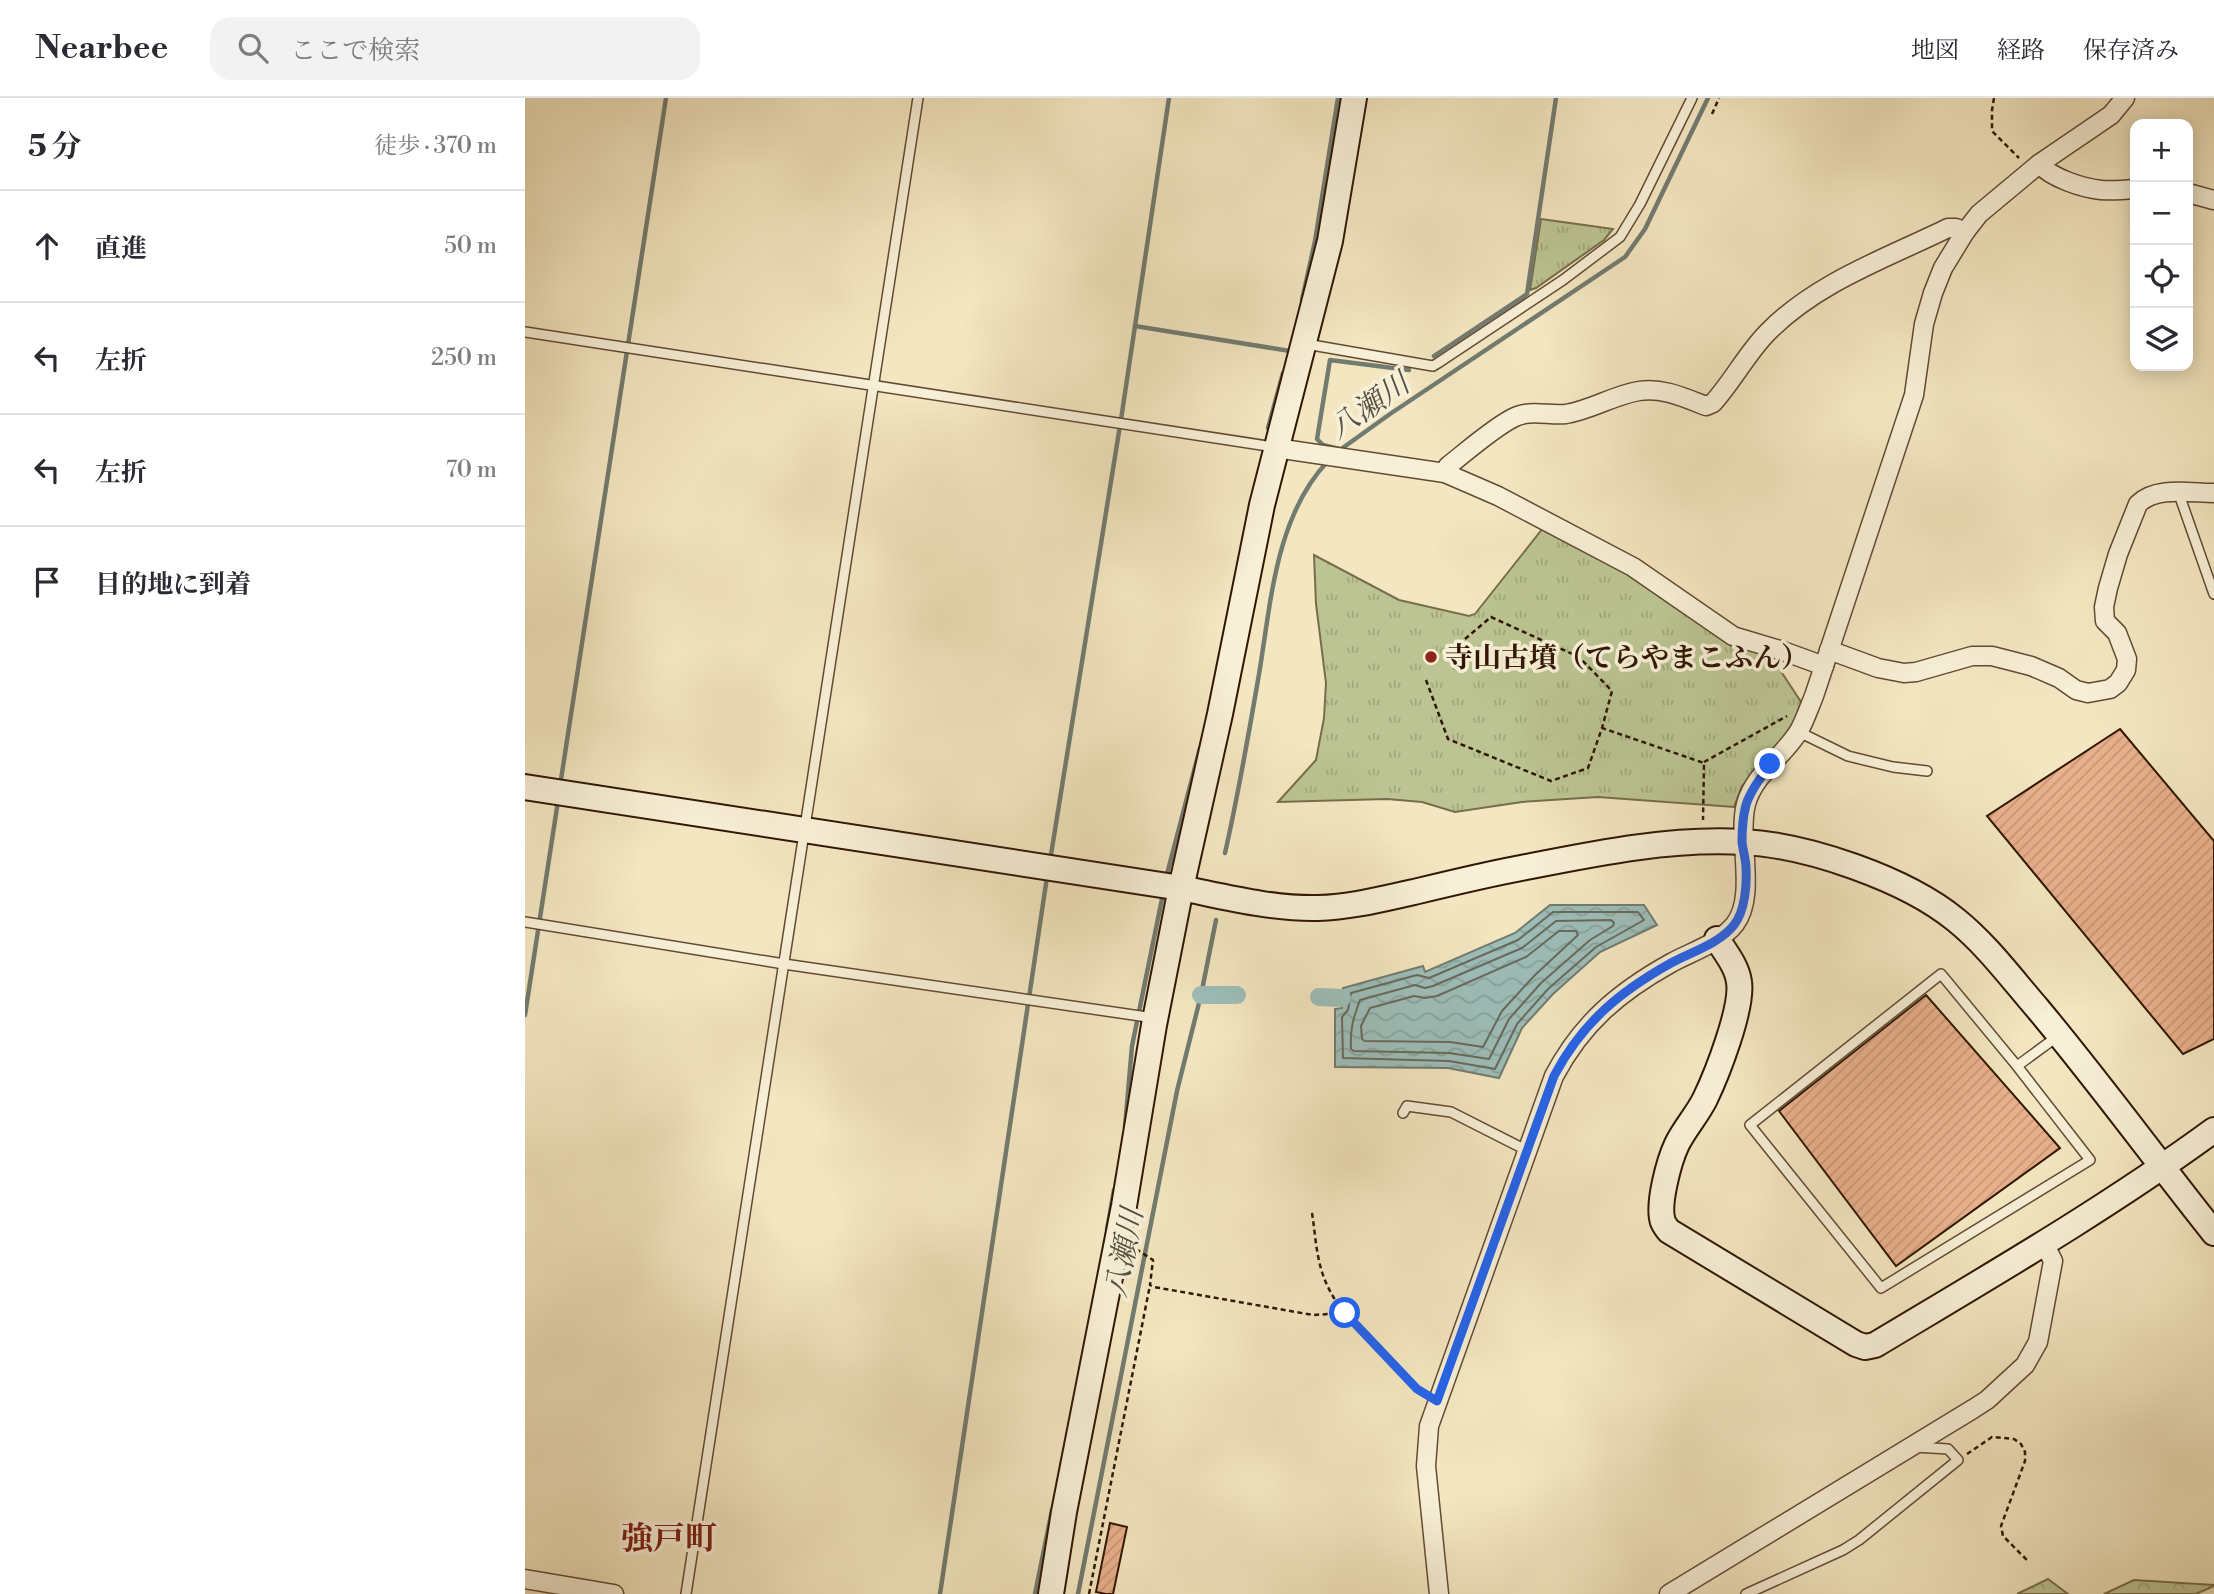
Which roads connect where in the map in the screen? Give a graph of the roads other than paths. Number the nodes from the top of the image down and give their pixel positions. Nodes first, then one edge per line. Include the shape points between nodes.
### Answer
1 (918, 98) edge
2 (1354, 98) edge
3 (1692, 98) edge
4 (2125, 98) edge
5 (2035, 167) junction
6 (2130, 189) edge
7 (2193, 194) edge
8 (2214, 200) edge
9 (1965, 232) junction
10 (525, 332) edge
11 (1305, 344) junction
12 (874, 384) junction
13 (1276, 447) junction
14 (1445, 473) junction
15 (2181, 493) junction
16 (2214, 494) edge
17 (2214, 594) edge
18 (1826, 658) junction
19 (1802, 724) junction
20 (1927, 771) dead end
21 (525, 787) edge
22 (804, 831) junction
23 (1742, 842) junction
24 (1181, 888) junction
25 (525, 922) edge
26 (1717, 939) junction
27 (784, 964) junction
28 (1155, 1018) junction
29 (2060, 1035) junction
30 (2017, 1066) junction
31 (1403, 1113) dead end
32 (2214, 1130) edge
33 (1527, 1150) junction
34 (2162, 1168) junction
35 (2214, 1233) edge
36 (2044, 1243) junction
37 (1913, 1447) junction
38 (525, 1579) edge
39 (614, 1594) edge
40 (687, 1594) edge
41 (1051, 1594) edge
42 (1439, 1594) edge
43 (1669, 1594) edge
44 (1746, 1594) edge

1 - 12 lane
2 - 11 street via 1330,241
3 - 11 lane via 1620,237 1438,363 1433,366
4 - 5 street via 2111,115
5 - 6 street via 2100,190
5 - 9 street via 1979,214
7 - 8 street
9 - 14 street via 1948,228 1838,280 1799,306 1767,333 1713,403 1706,406 1669,392 1639,391 1573,413 1525,414 1501,426
9 - 18 street via 1933,293 1914,395
10 - 12 lane
11 - 13 street
12 - 13 lane
12 - 22 lane
13 - 14 street
13 - 24 street
14 - 18 street via 1633,566 1733,636
15 - 16 street
15 - 17 lane
15 - 18 street via 2151,495 2138,504 2119,554 2104,607 2105,621 2117,633 2127,659 2126,670 2110,689 2076,690 2031,666 1992,656 1972,656 1904,673
18 - 19 street
19 - 20 lane via 1848,756
19 - 23 street via 1748,797
21 - 22 street
22 - 24 street
22 - 27 lane
23 - 24 street via 1586,855 1333,907 1271,905
23 - 26 street via 1747,869 1742,907 1735,924
23 - 29 street via 1814,853 1916,892 1957,920
24 - 28 street
25 - 27 lane
26 - 33 street via 1669,964 1599,1013 1554,1076
26 - 36 street via 1736,969 1738,996 1716,1075 1671,1161 1662,1199 1663,1223 1669,1231 1865,1347
27 - 28 lane
27 - 40 lane
28 - 41 street
29 - 30 lane
29 - 34 street
30 - 30 lane via 1941,974 1750,1125 1881,1288 2090,1160
31 - 33 lane via 1408,1106 1451,1112
32 - 34 street
33 - 42 street via 1429,1426 1426,1466
34 - 35 street
34 - 36 street
36 - 37 street via 2053,1261 2038,1342 2031,1356 1987,1400
37 - 43 street
37 - 44 lane via 1948,1449 1958,1460 1859,1540
38 - 39 street

